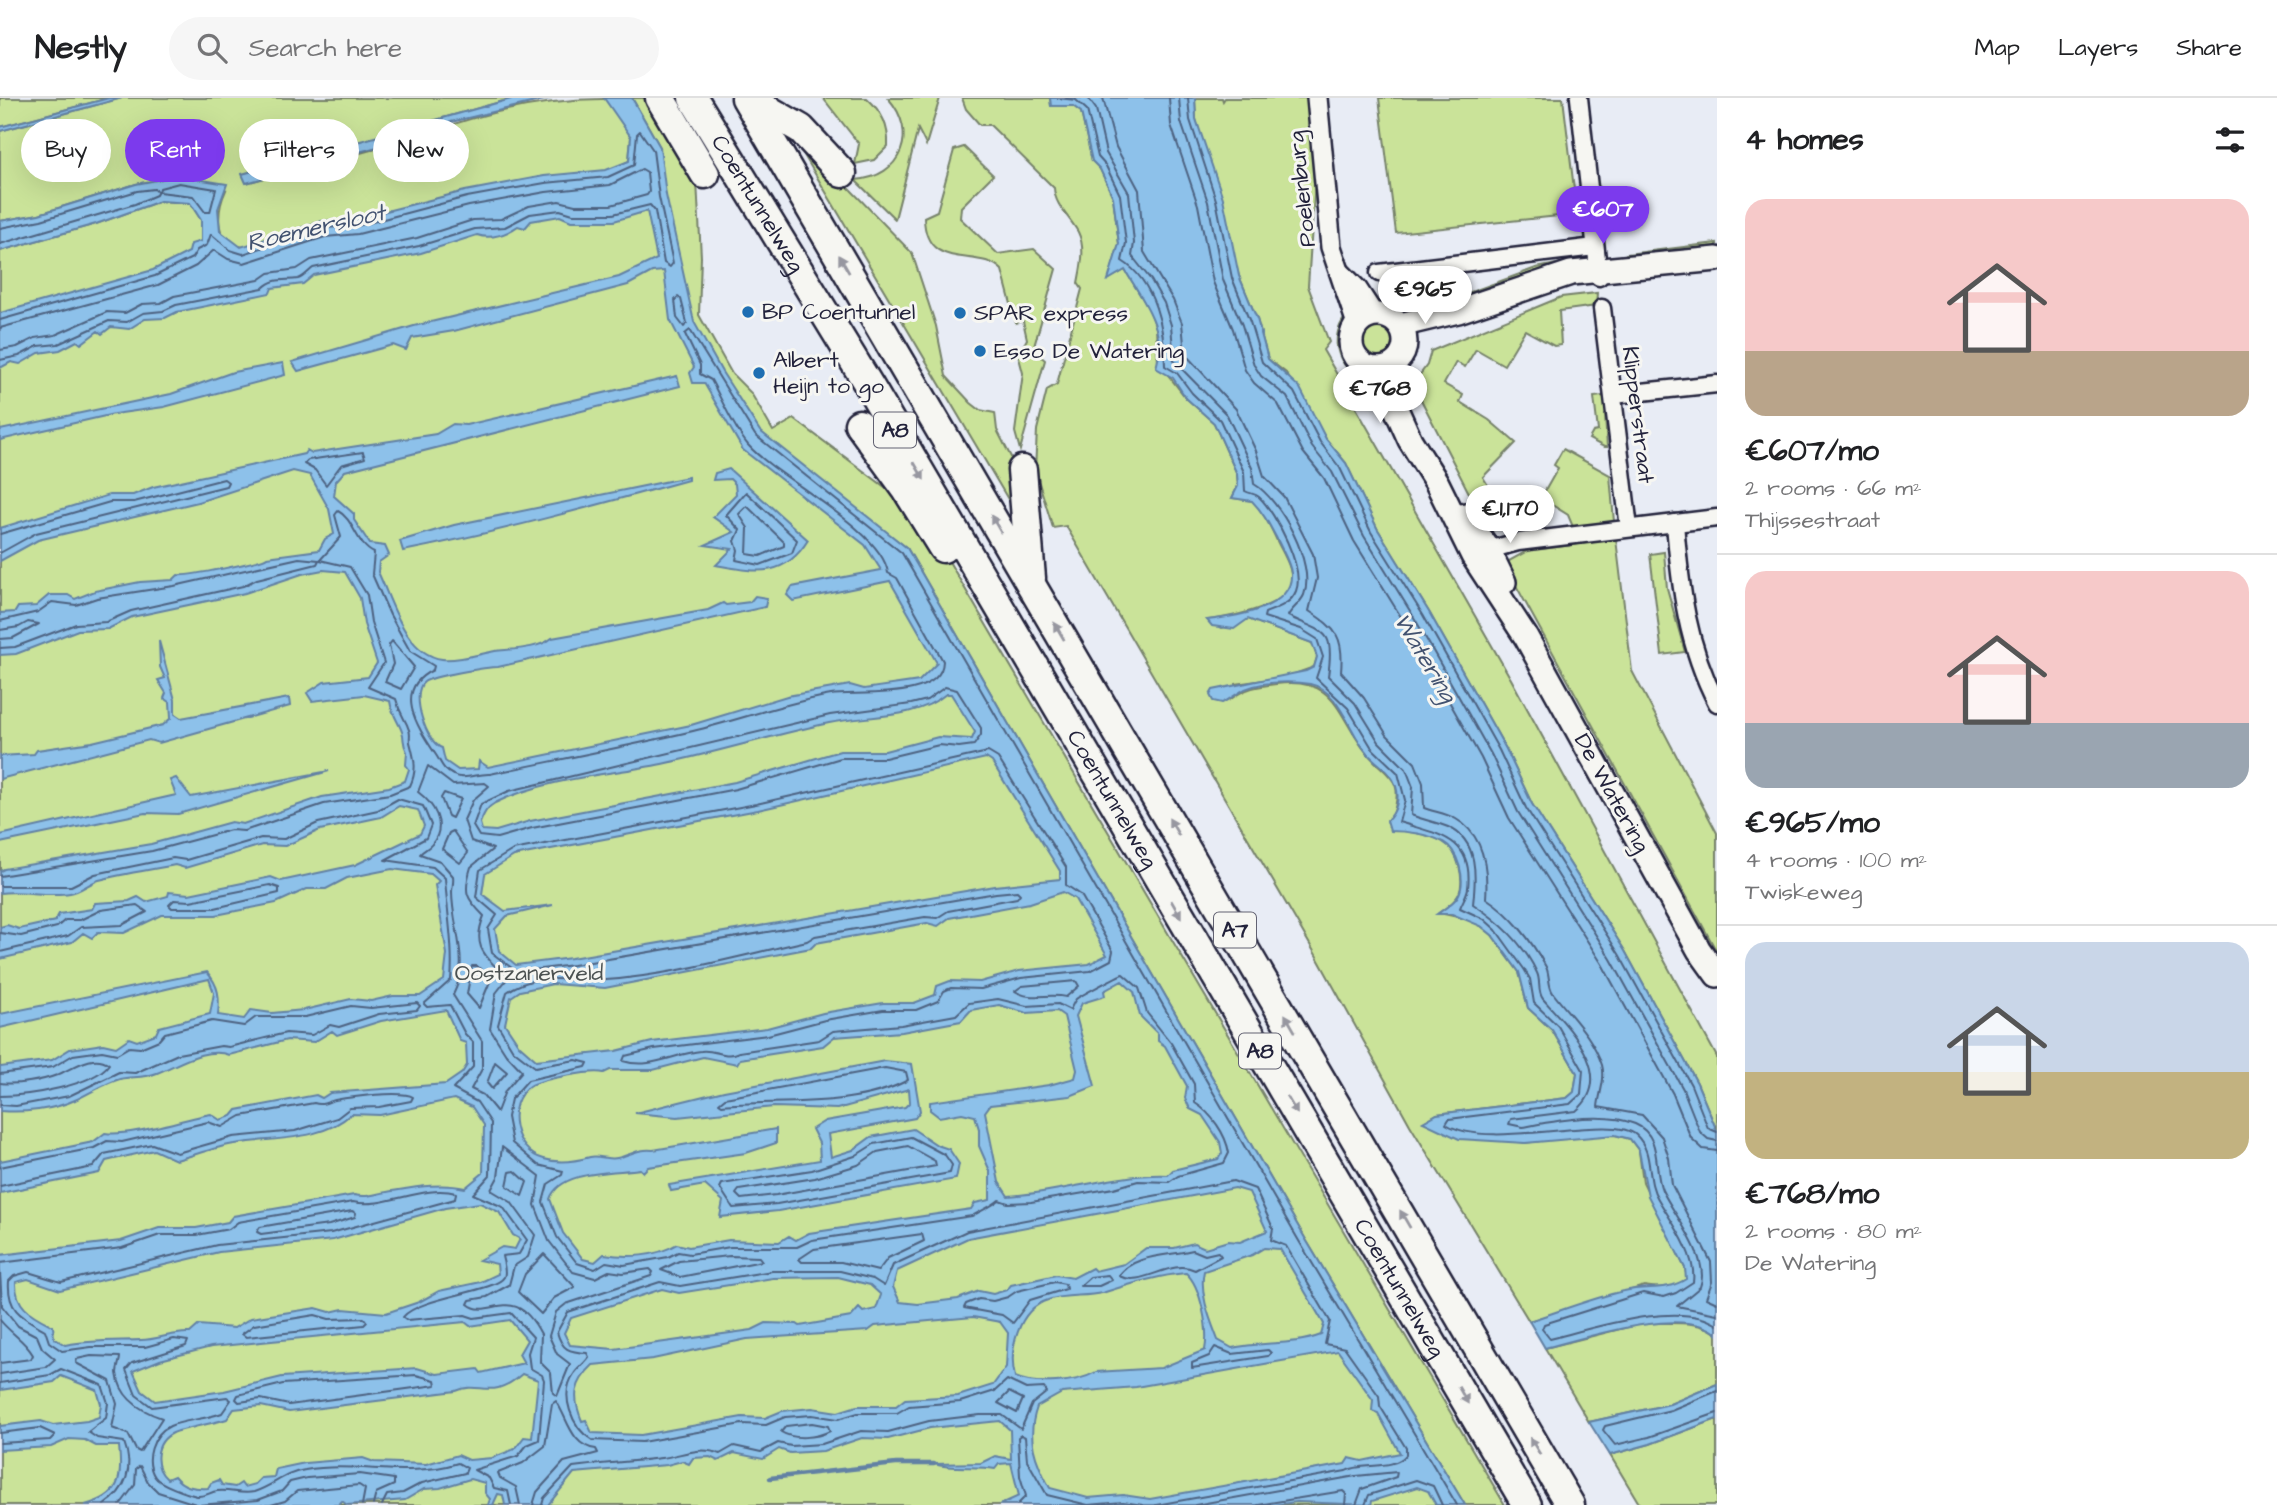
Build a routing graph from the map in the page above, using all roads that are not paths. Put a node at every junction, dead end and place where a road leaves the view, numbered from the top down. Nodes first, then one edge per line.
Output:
1 (660, 98) edge
2 (693, 98) edge
3 (747, 98) edge
4 (1317, 98) edge
5 (1579, 98) edge
6 (842, 173) dead end
7 (705, 174) dead end
8 (1717, 259) edge
9 (1597, 264) junction
10 (1379, 274) dead end
11 (1602, 307) dead end
12 (1366, 319) junction
13 (1403, 334) junction
14 (1385, 367) junction
15 (1717, 384) edge
16 (1613, 395) junction
17 (859, 424) dead end
18 (1022, 470) dead end
19 (1717, 517) edge
20 (1675, 523) junction
21 (1629, 528) junction
22 (1480, 552) junction
23 (1031, 583) junction
24 (1717, 703) edge
25 (1092, 765) junction
26 (1699, 950) junction
27 (1717, 975) edge
28 (1717, 994) edge
29 (1528, 1505) edge
30 (1570, 1505) edge

1 - 7 highway
2 -> 25 highway, Coentunnelweg / A8
3 - 6 highway
23 -> 3 highway, Coentunnelweg / A7
4 - 12 street, Poelenburg
5 - 9 street
8 - 9 main road
9 - 10 street
9 - 13 main road
11 - 16 street, Klipperstraat
12 - 13 main road
12 - 14 main road
13 - 14 main road
14 - 22 main road, De Watering
15 - 16 street
16 - 21 street, Klipperstraat
17 - 25 highway, A8
18 - 23 highway
19 - 20 street
20 - 21 street
20 - 24 street
21 - 22 street
22 - 26 main road, De Watering
30 -> 23 highway, Coentunnelweg / A7
25 -> 29 highway, Coentunnelweg / A8
26 - 27 main road, De Watering
26 - 28 main road, De Watering

